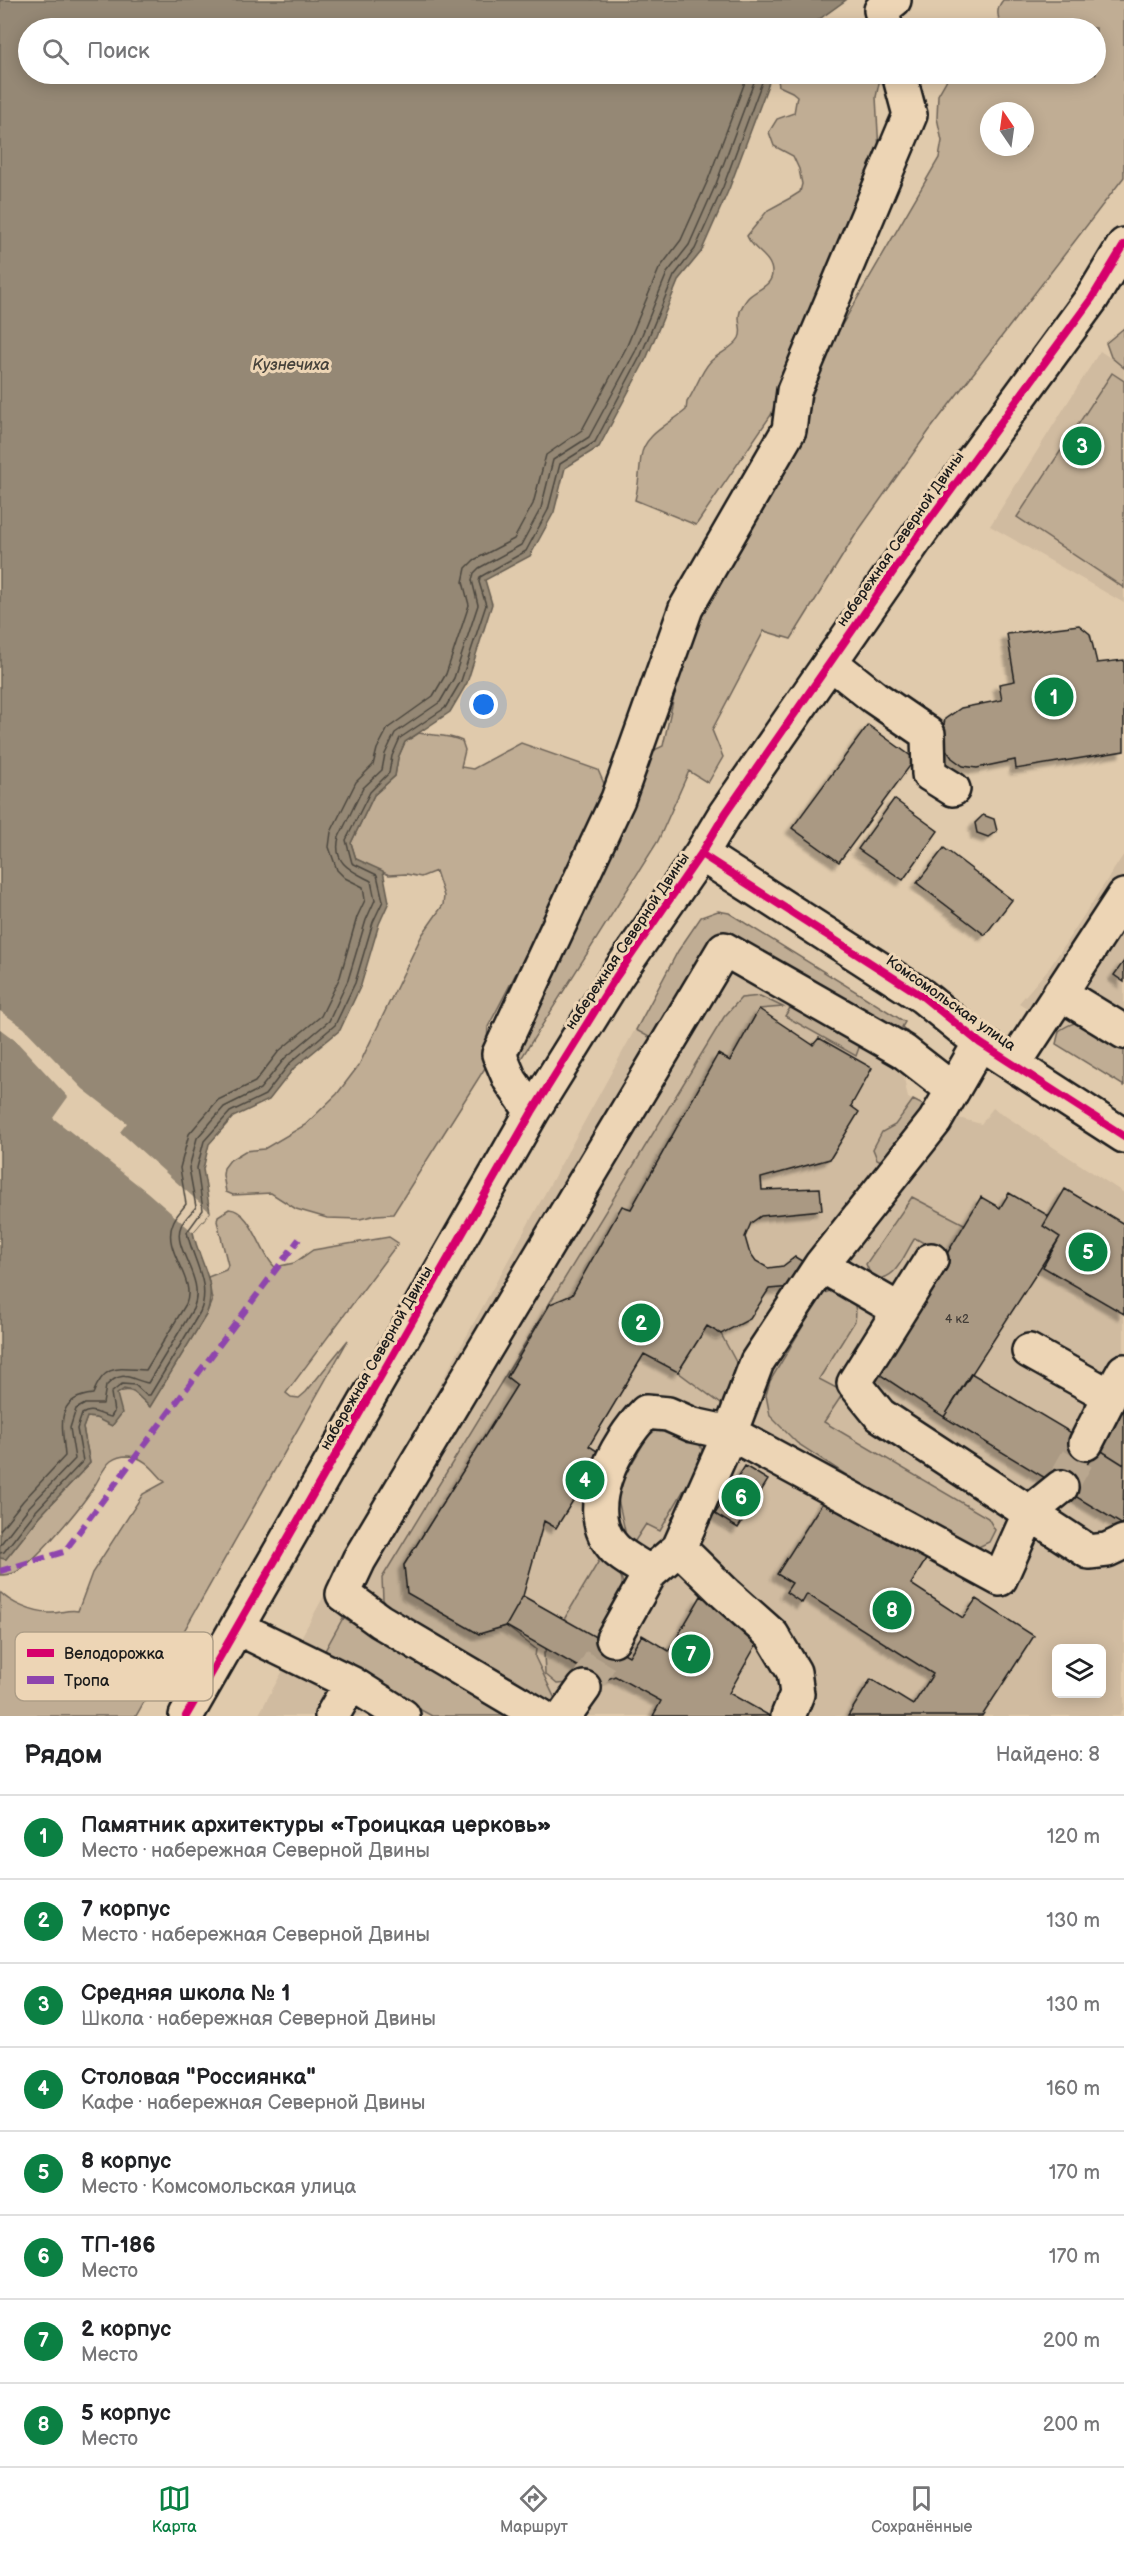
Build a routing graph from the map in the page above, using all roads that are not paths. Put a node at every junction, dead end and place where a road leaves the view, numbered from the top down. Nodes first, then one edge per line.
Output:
1 (894, 0) edge
2 (883, 18) edge
3 (902, 84) edge
4 (1124, 247) edge
5 (830, 662) junction
6 (953, 789) dead end
7 (701, 854) junction
8 (1124, 896) edge
9 (1060, 993) junction
10 (1124, 1032) edge
11 (980, 1043) junction
12 (1014, 1064) junction
13 (953, 1090) junction
14 (532, 1112) junction
15 (1124, 1136) edge
16 (931, 1260) dead end
17 (820, 1265) junction
18 (899, 1310) junction
19 (1029, 1351) dead end
20 (1117, 1384) edge
21 (730, 1433) junction
22 (1086, 1443) tunnel mouth
23 (1061, 1487) tunnel mouth
24 (1030, 1512) junction
25 (1124, 1542) edge
26 (680, 1548) junction
27 (650, 1573) junction
28 (238, 1628) junction
29 (613, 1639) tunnel mouth
30 (213, 1670) edge
31 (351, 1683) junction
32 (584, 1688) tunnel mouth
33 (195, 1701) edge
34 (186, 1716) edge
35 (332, 1716) edge
36 (403, 1716) edge
37 (541, 1716) edge
38 (564, 1716) edge
39 (788, 1716) edge

1 - 2 street
3 - 14 street
4 - 5 street, набережная Северной Двины
5 - 6 street
5 - 7 street, набережная Северной Двины
7 - 11 street, Комсомольская улица
7 - 14 street, набережная Северной Двины
8 - 9 street
9 - 10 street
9 - 12 street
11 - 12 street, Комсомольская улица
11 - 13 street
12 - 15 street, Комсомольская улица
13 - 17 street
13 - 37 street
14 - 28 street, набережная Северной Двины
16 - 18 street
17 - 18 street
17 - 21 street
18 - 24 street
19 - 20 street
20 - 22 street
21 - 24 street
21 - 26 street
21 - 27 street
23 - 24 street
24 - 25 street
26 - 27 street
26 - 39 street
27 - 29 street
28 - 30 street, набережная Северной Двины
28 - 31 street
31 - 35 street
31 - 36 street
32 - 38 street
33 - 34 street, набережная Северной Двины

